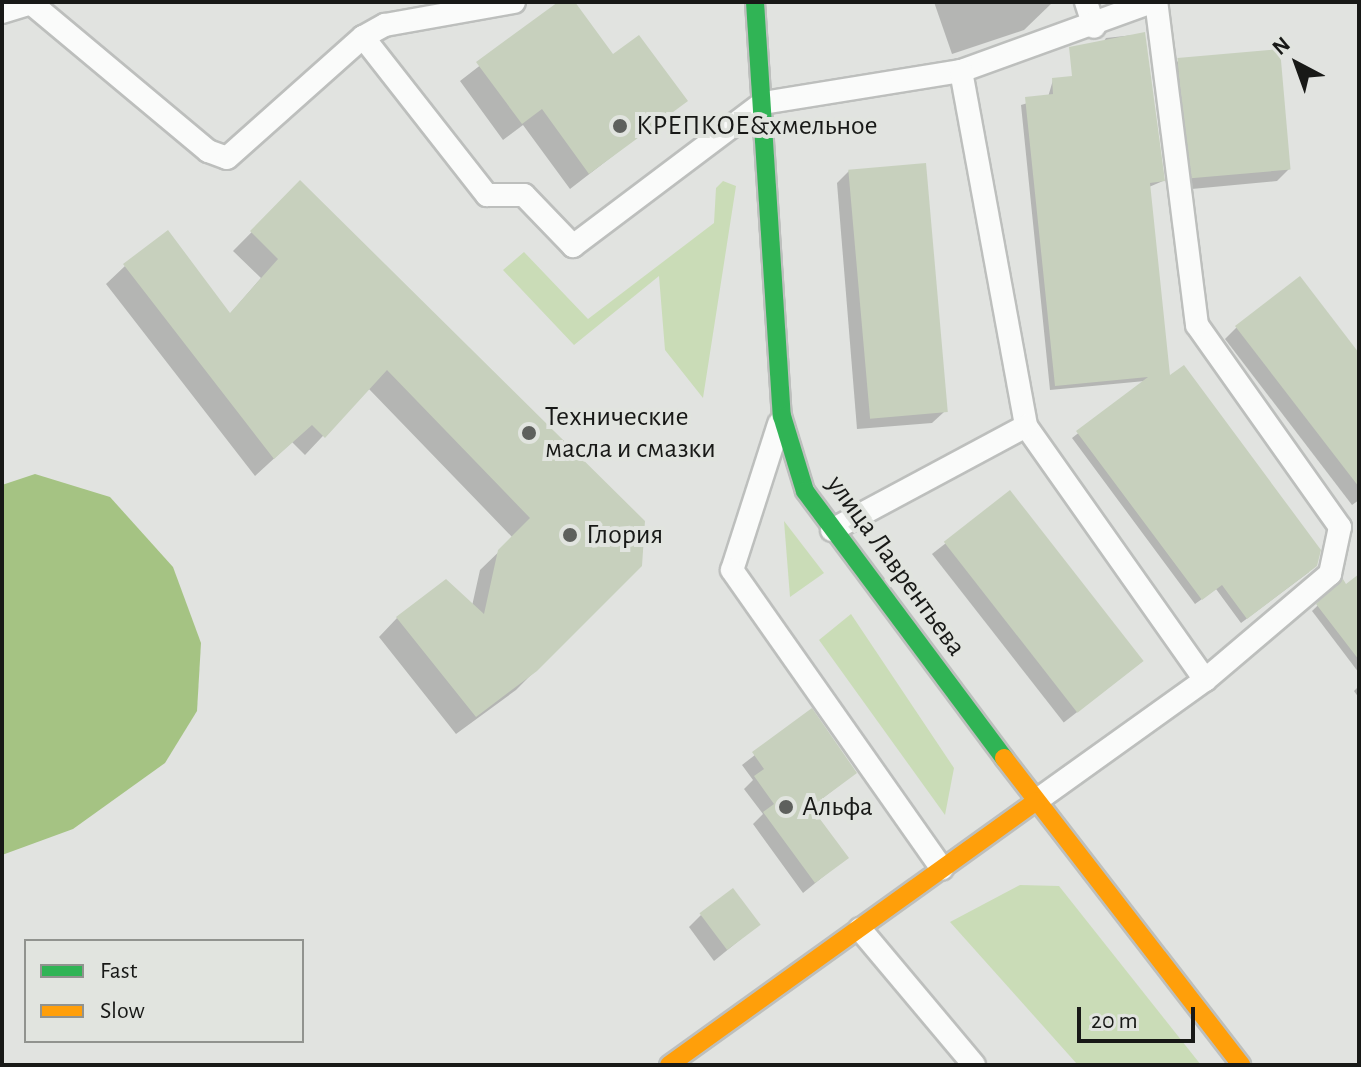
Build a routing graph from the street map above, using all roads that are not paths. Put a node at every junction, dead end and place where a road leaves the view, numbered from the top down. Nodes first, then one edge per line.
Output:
1 (514, 2) edge
2 (755, 2) edge
3 (1086, 2) edge
4 (1154, 2) edge
5 (2, 12) edge
6 (1094, 27) junction
7 (363, 37) junction
8 (961, 71) junction
9 (763, 103) junction
10 (782, 416) junction
11 (1026, 426) junction
12 (832, 530) junction
13 (1205, 680) junction
14 (1036, 801) junction
15 (942, 869) junction
16 (860, 929) junction
17 (669, 1065) edge
18 (974, 1065) edge
19 (1241, 1065) edge

1 - 7 lane
2 - 9 street, улица Лаврентьева
3 - 6 lane
4 - 6 lane
4 - 13 lane
5 - 7 lane
6 - 8 lane
7 - 9 lane
8 - 9 lane
8 - 11 lane
9 - 10 street, улица Лаврентьева
10 - 12 street, улица Лаврентьева
10 - 15 lane
11 - 12 lane
11 - 13 lane
12 - 14 street, улица Лаврентьева
13 - 14 lane
14 - 15 street
14 - 19 street, улица Лаврентьева
15 - 16 street
16 - 17 street
16 - 18 lane

